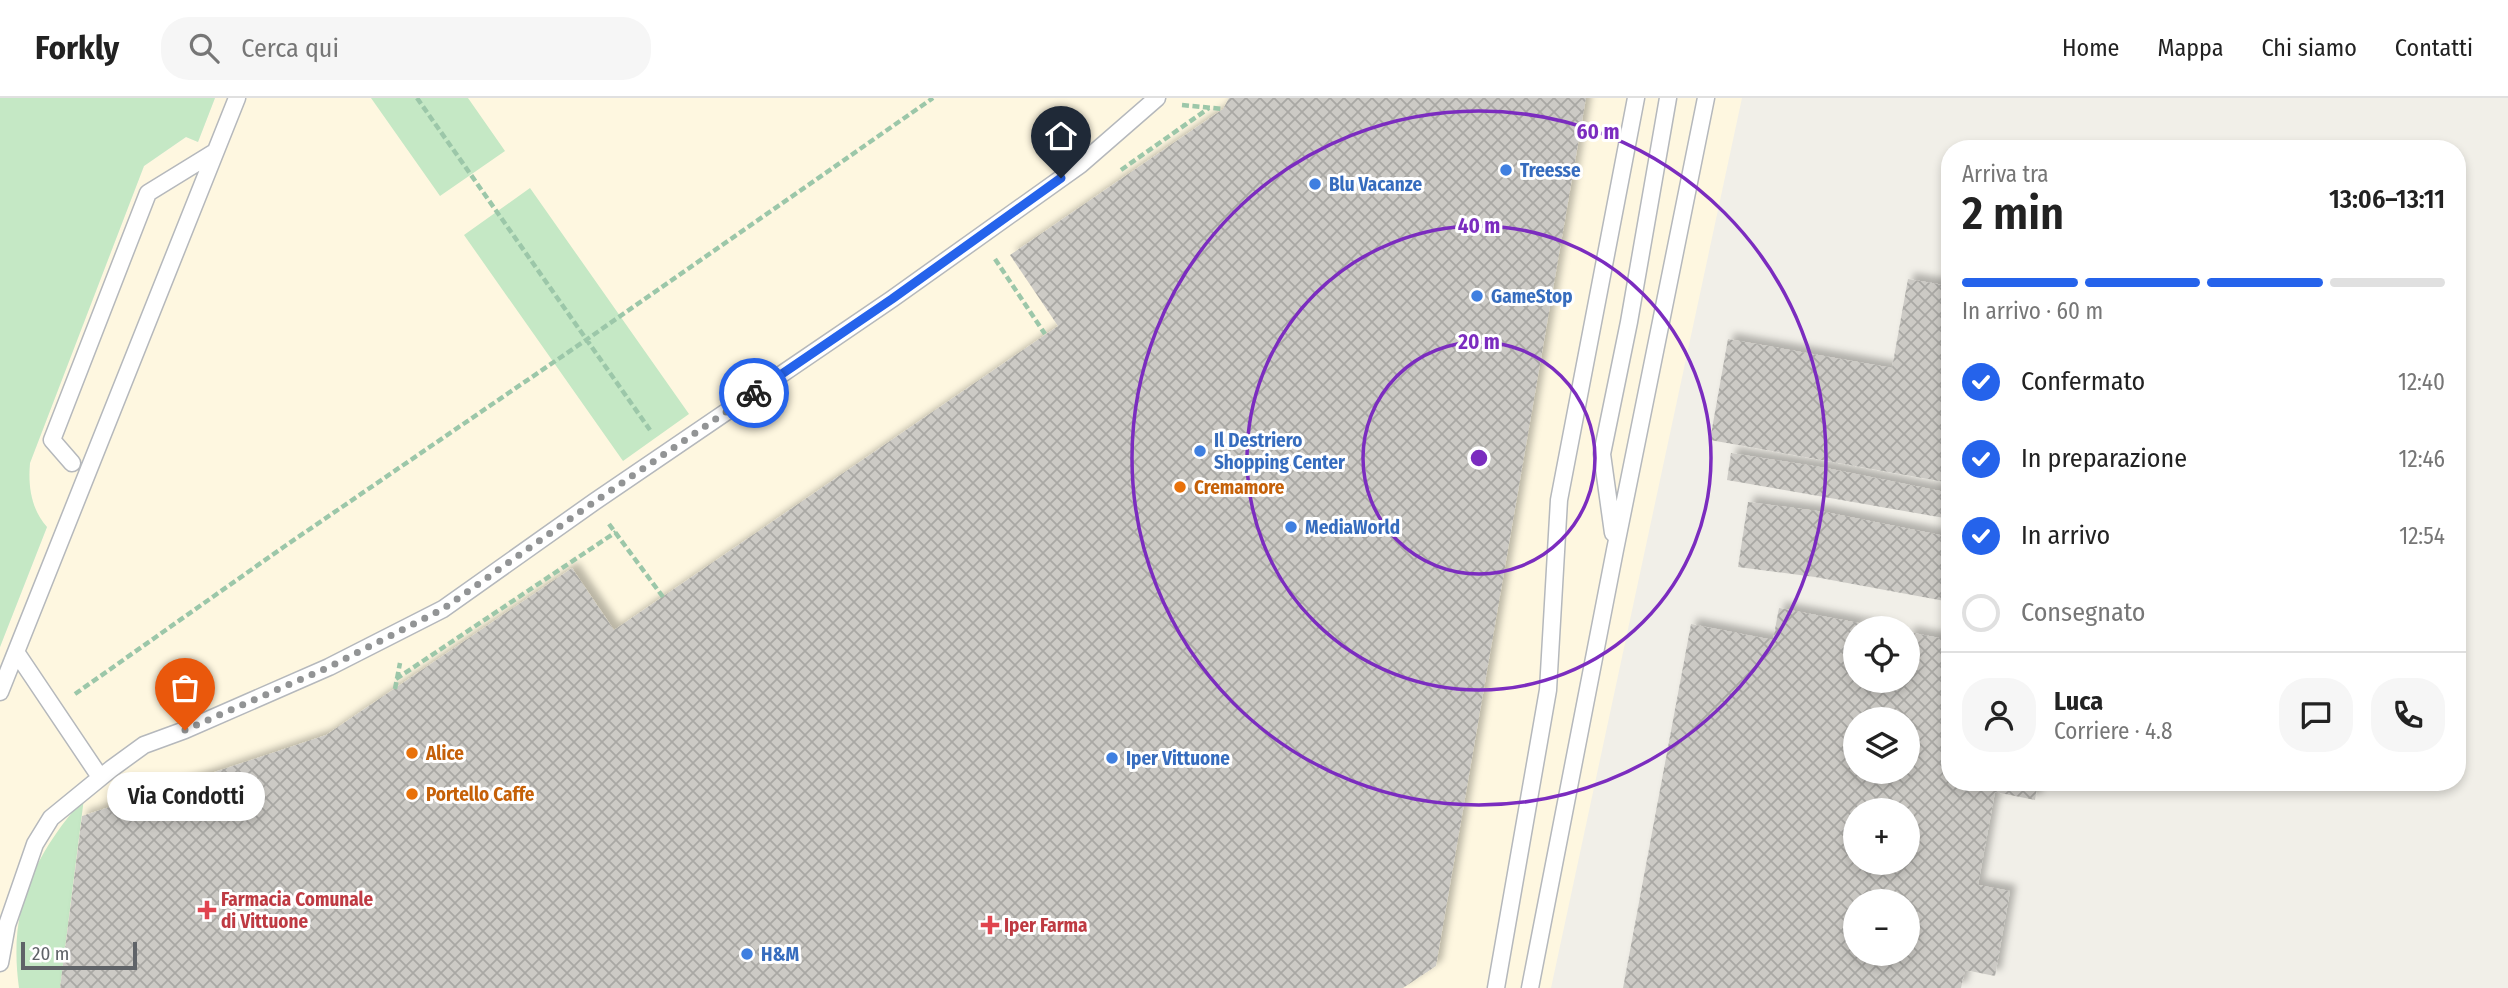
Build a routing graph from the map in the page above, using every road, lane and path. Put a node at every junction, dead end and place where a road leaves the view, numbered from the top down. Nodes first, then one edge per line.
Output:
1 (237, 98) edge
2 (416, 98) edge
3 (933, 98) edge
4 (1636, 98) edge
5 (1668, 98) edge
6 (1706, 98) edge
7 (1155, 100) edge
8 (1223, 109) dead end
9 (213, 153) junction
10 (988, 249) dead end
11 (1045, 334) dead end
12 (586, 340) junction
13 (666, 454) junction
14 (72, 463) dead end
15 (604, 517) dead end
16 (616, 532) junction
17 (1615, 550) junction
18 (663, 597) dead end
19 (16, 652) junction
20 (396, 679) dead end
21 (0, 692) edge
22 (54, 709) junction
23 (100, 777) junction
24 (0, 964) edge
25 (1496, 988) edge
26 (1530, 988) edge

1 - 9 lane
2 - 12 path
3 - 12 path
4 - 25 lane
5 - 17 lane
6 - 17 lane
7 - 8 path
7 - 13 lane
9 - 14 lane
9 - 19 lane
10 - 11 path
12 - 13 path
12 - 22 path
13 - 23 lane
15 - 16 path
16 - 18 path
16 - 20 path
17 - 26 lane
19 - 21 lane
19 - 22 lane
22 - 23 lane
23 - 24 lane

